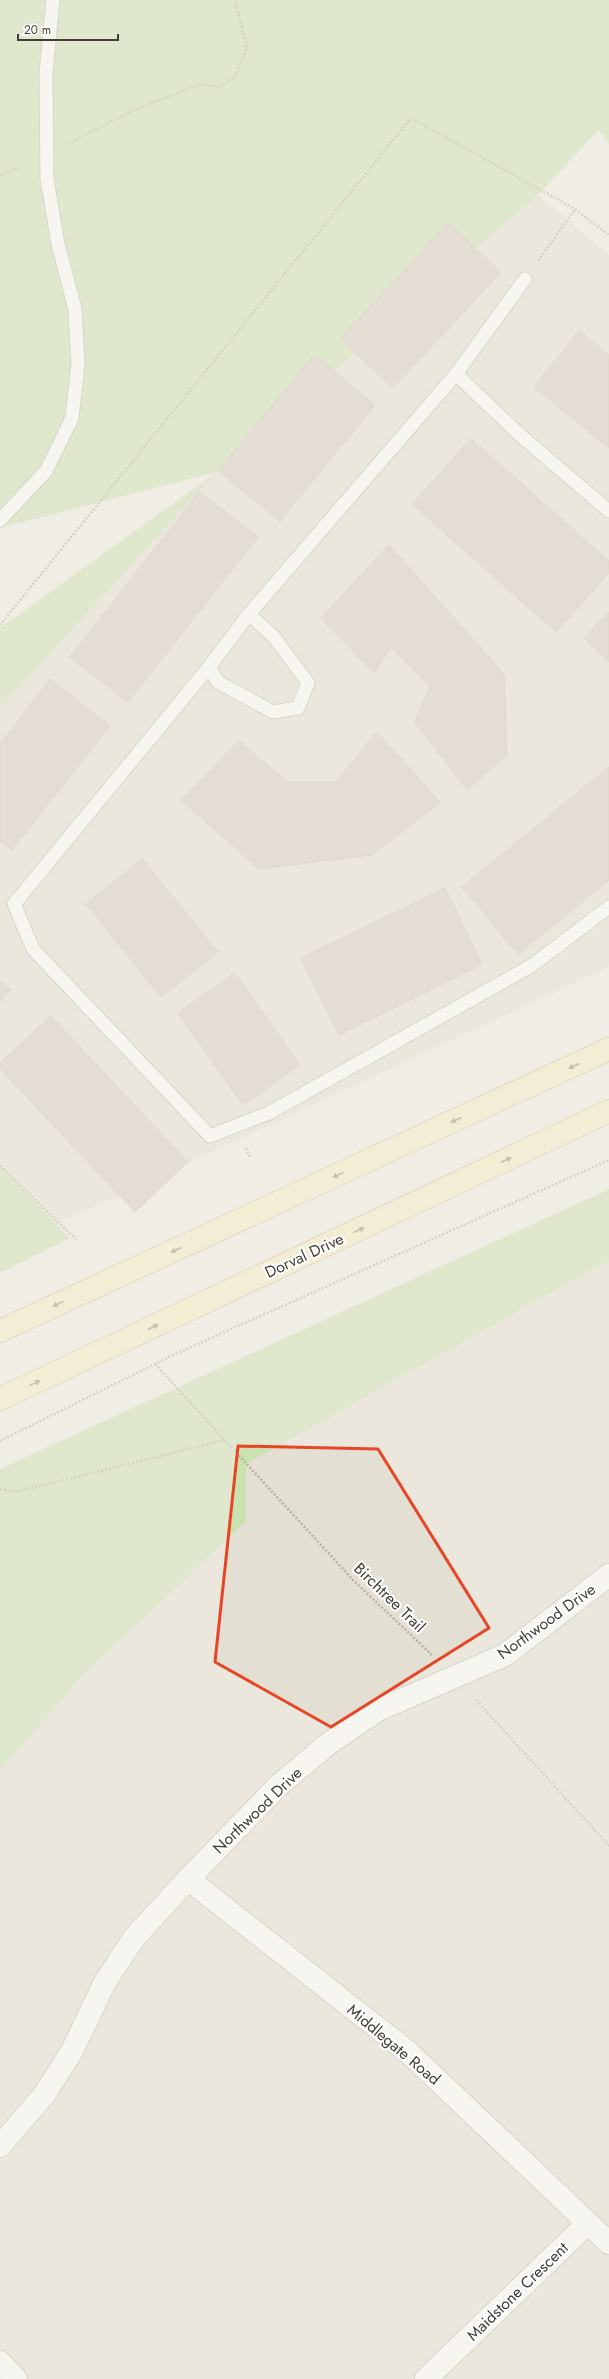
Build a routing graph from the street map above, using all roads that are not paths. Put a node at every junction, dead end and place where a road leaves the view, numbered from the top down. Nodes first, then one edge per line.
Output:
1 (53, 0) edge
2 (525, 279) road end
3 (456, 374) junction
4 (609, 511) edge
5 (0, 520) edge
6 (249, 614) junction
7 (210, 667) junction
8 (609, 907) edge
9 (609, 1049) edge
10 (609, 1111) edge
11 (0, 1331) edge
12 (0, 1400) edge
13 (609, 1575) edge
14 (188, 1879) junction
15 (0, 2146) edge
16 (588, 2223) junction
17 (609, 2243) edge
18 (0, 2362) edge
19 (16, 2379) edge
20 (426, 2379) edge

1 - 5 lane
2 - 3 lane
3 - 4 lane
3 - 6 lane
6 - 7 lane
6 - 7 lane
7 - 8 lane
9 -> 11 main road
12 -> 10 main road, Dorval Drive
13 - 14 street, Northwood Drive
14 - 15 street, Northwood Drive
14 - 16 street, Middlegate Road
16 - 17 street
16 - 20 street, Maidstone Crescent
18 - 19 street

